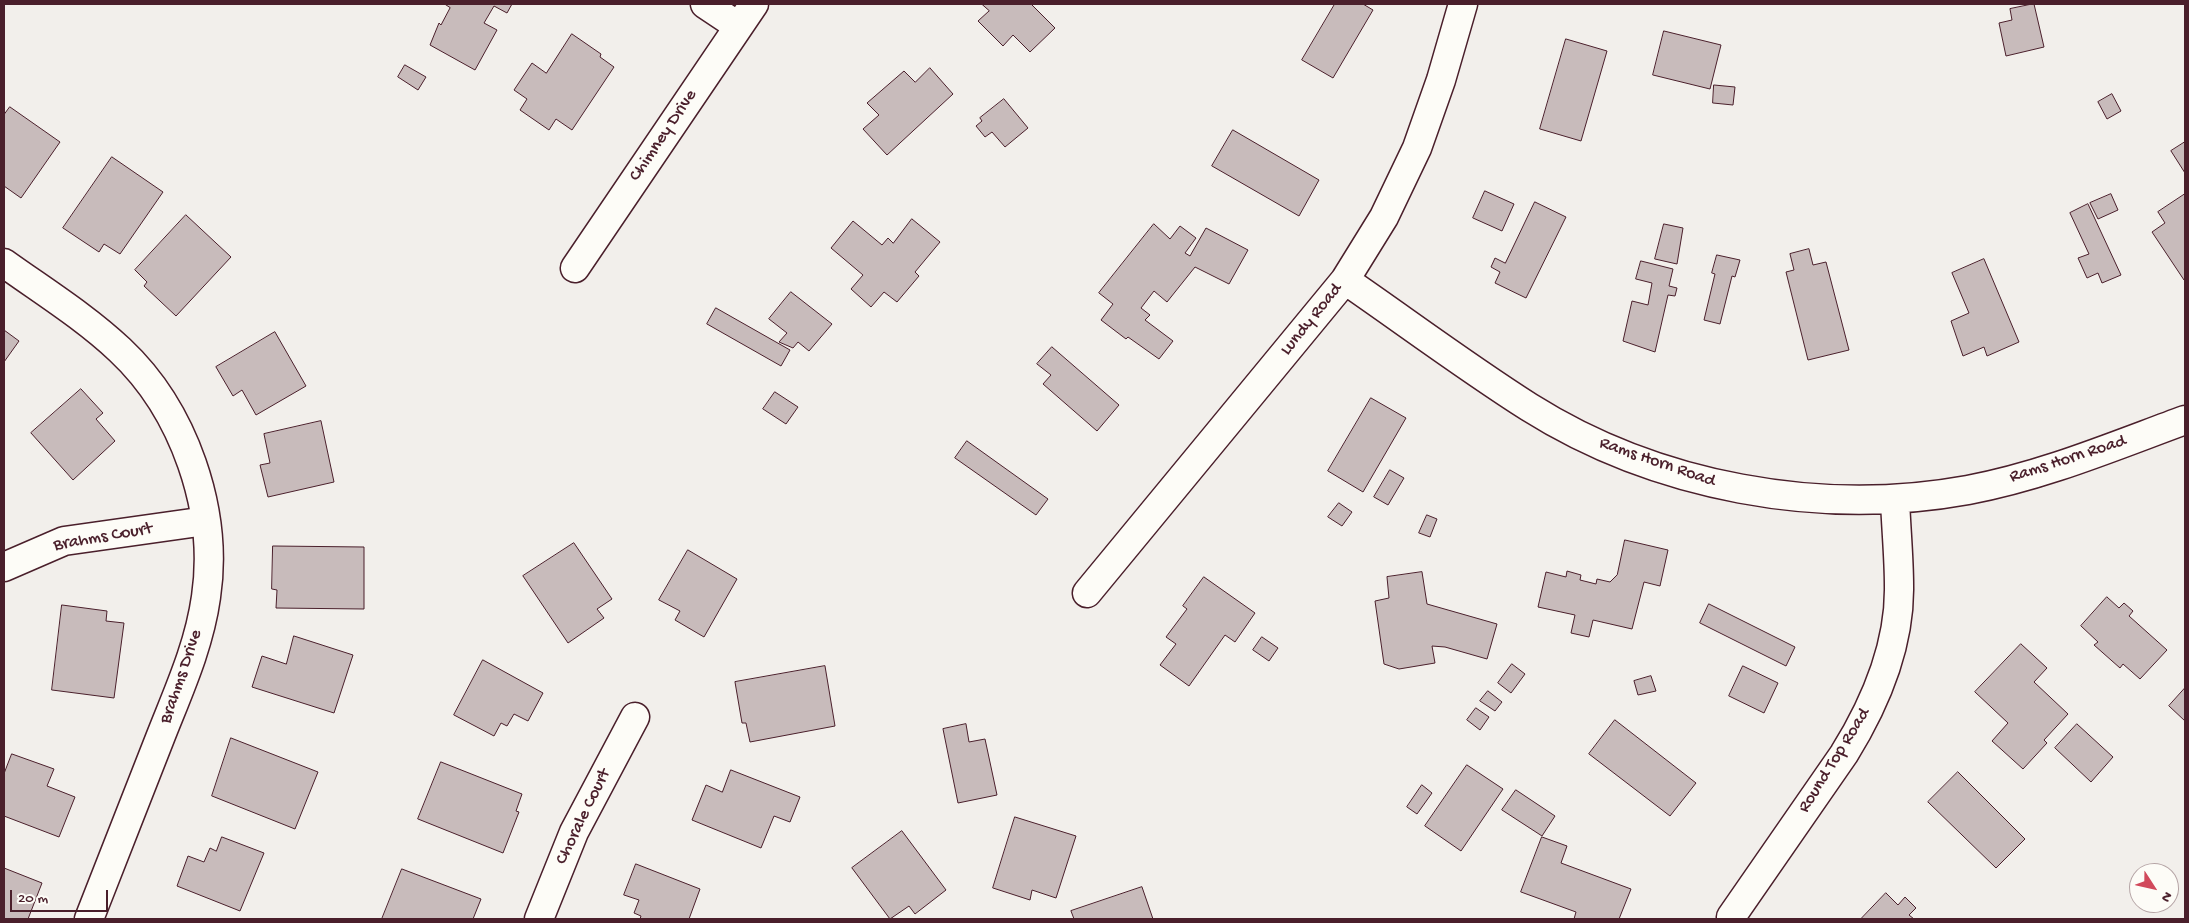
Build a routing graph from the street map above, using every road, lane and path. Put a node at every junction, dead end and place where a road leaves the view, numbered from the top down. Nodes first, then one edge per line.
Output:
1 (705, 4) edge
2 (754, 4) edge
3 (1463, 4) edge
4 (738, 26) junction
5 (4, 263) edge
6 (574, 268) dead end
7 (1345, 280) junction
8 (2185, 420) edge
9 (1895, 499) junction
10 (206, 521) junction
11 (4, 567) edge
12 (1087, 593) dead end
13 (635, 717) dead end
14 (1731, 916) dead end
15 (89, 919) edge
16 (540, 919) edge

1 - 4 street
2 - 4 street, Chimney Drive
3 - 7 street, Lundy Road
4 - 6 street, Chimney Drive
5 - 10 street, Brahms Drive
7 - 9 street, Rams Horn Road
7 - 12 street, Lundy Road
8 - 9 street, Rams Horn Road
9 - 14 street, Round Top Road
10 - 11 street, Brahms Court
10 - 15 street, Brahms Drive
13 - 16 street, Chorale Court

